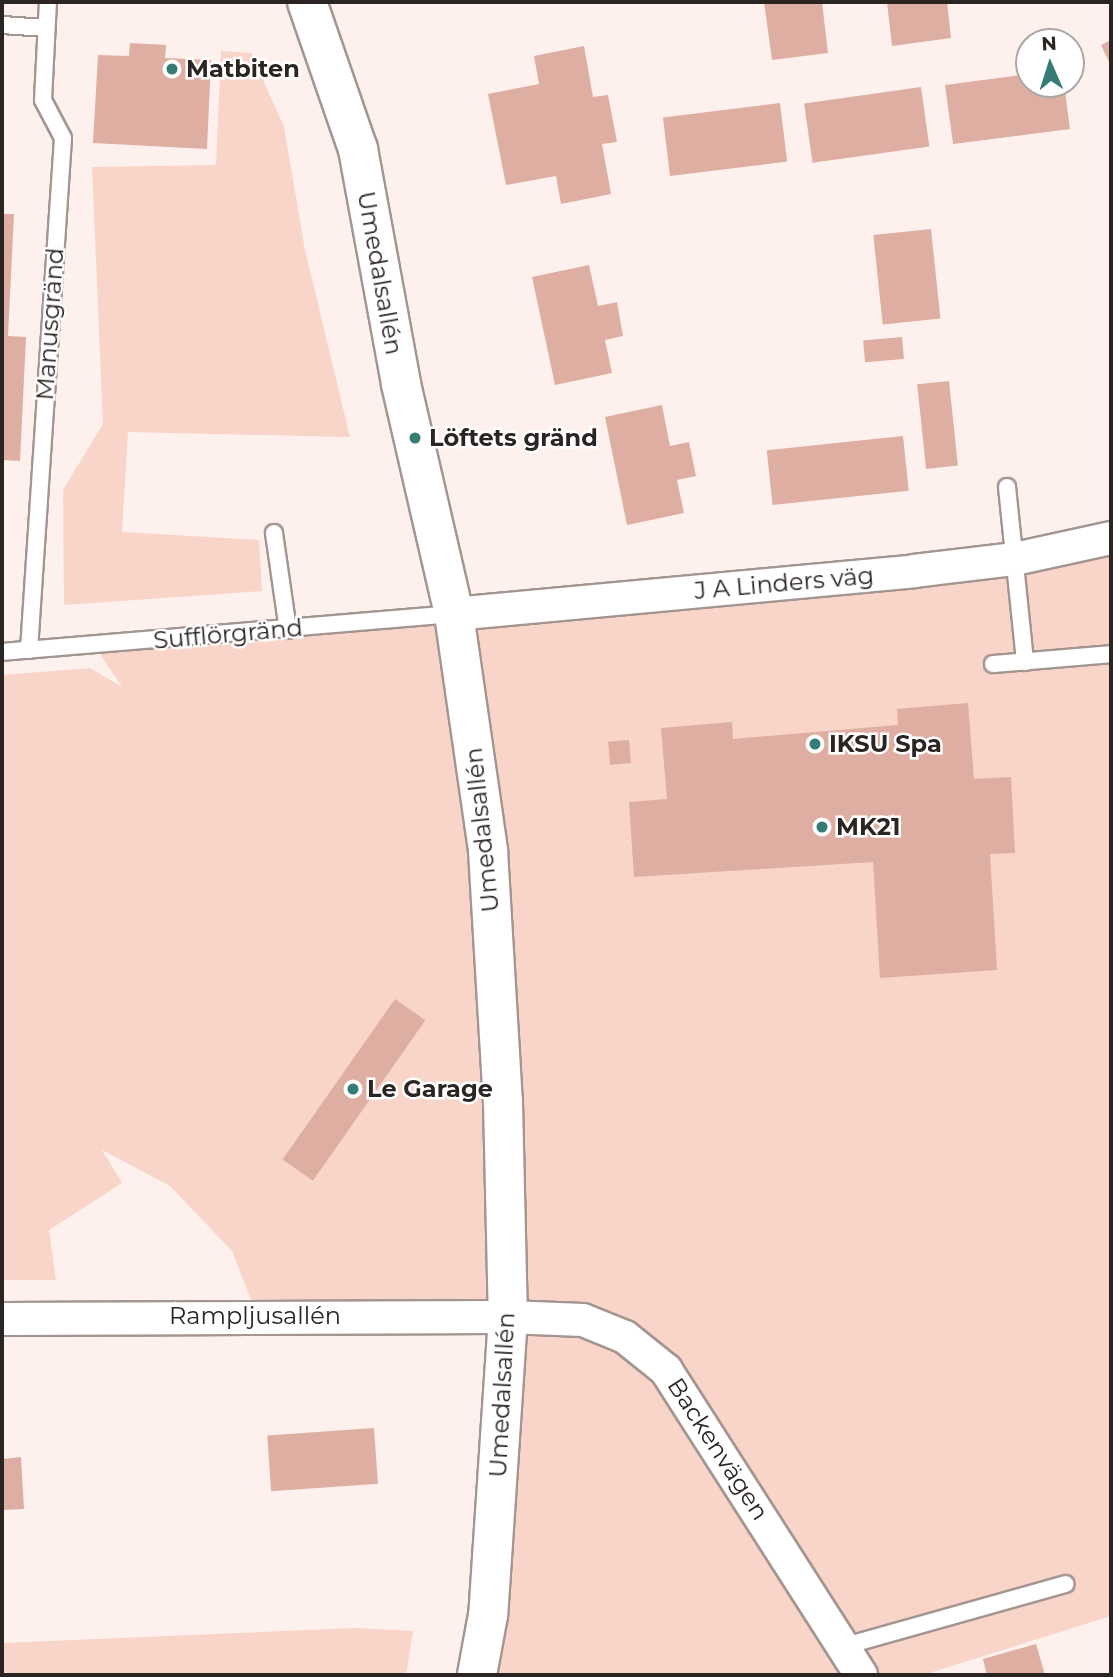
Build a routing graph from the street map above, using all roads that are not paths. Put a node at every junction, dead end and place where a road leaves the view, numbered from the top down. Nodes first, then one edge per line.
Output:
1 (48, 2) edge
2 (307, 2) edge
3 (2, 25) edge
4 (47, 28) junction
5 (1007, 487) dead end
6 (274, 533) dead end
7 (1111, 538) edge
8 (1014, 559) junction
9 (454, 614) junction
10 (288, 630) junction
11 (29, 650) junction
12 (2, 652) edge
13 (1111, 654) edge
14 (1025, 662) junction
15 (993, 664) dead end
16 (508, 1317) junction
17 (2, 1318) edge
18 (1065, 1584) dead end
19 (845, 1646) junction
20 (477, 1675) edge
21 (861, 1675) edge

1 - 4 lane, Manusgränd
2 - 9 street, Umedalsallén
3 - 4 lane
4 - 11 lane, Manusgränd
5 - 8 lane
6 - 10 lane
7 - 8 street, J A Linders väg
8 - 9 street, J A Linders väg
8 - 14 lane
9 - 10 lane, Sufflörgränd
9 - 16 street, Umedalsallén
10 - 11 lane, Sufflörgränd
11 - 12 lane, Sufflörgränd
13 - 14 lane
14 - 15 lane
16 - 17 street, Rampljusallén
16 - 19 street, Backenvägen
16 - 20 street, Umedalsallén
18 - 19 lane
19 - 21 street, Backenvägen

